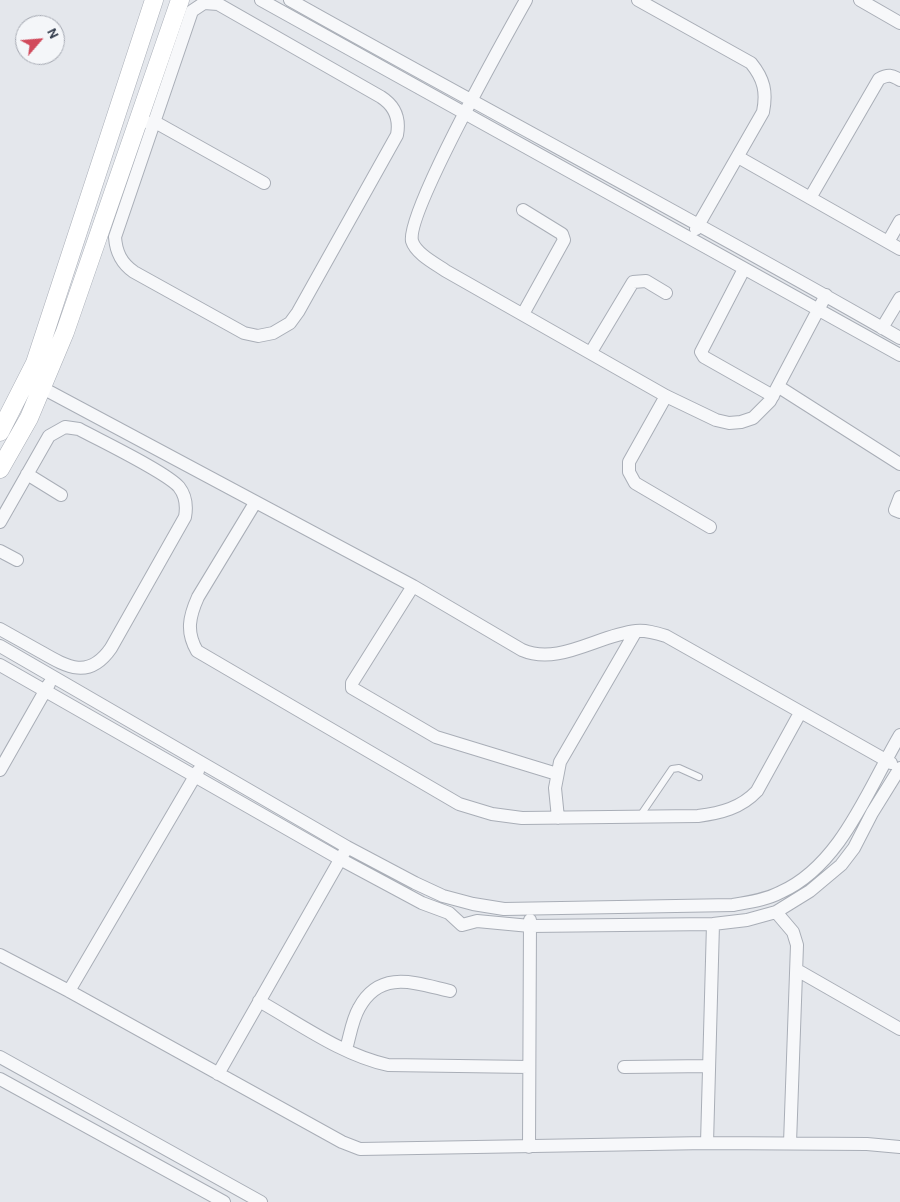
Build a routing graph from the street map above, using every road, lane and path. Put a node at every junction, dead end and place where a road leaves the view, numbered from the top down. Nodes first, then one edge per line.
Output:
1 (154, 0) edge
2 (180, 0) edge
3 (261, 0) edge
4 (290, 0) edge
5 (526, 0) edge
6 (638, 0) edge
7 (860, 0) edge
8 (900, 23) edge
9 (900, 80) edge
10 (471, 102) junction
11 (465, 114) junction
12 (149, 120) junction
13 (738, 156) junction
14 (264, 183) dead end
15 (810, 198) junction
16 (523, 210) dead end
17 (900, 221) edge
18 (699, 224) junction
19 (691, 238) junction
20 (888, 242) junction
21 (900, 249) edge
22 (744, 269) junction
23 (666, 293) dead end
24 (826, 295) junction
25 (900, 298) edge
26 (818, 311) junction
27 (523, 314) junction
28 (882, 328) junction
29 (900, 338) edge
30 (591, 352) junction
31 (900, 355) edge
32 (27, 379) junction
33 (42, 388) junction
34 (776, 391) junction
35 (666, 396) junction
36 (0, 432) edge
37 (900, 464) edge
38 (0, 469) edge
39 (27, 474) junction
40 (61, 495) dead end
41 (900, 497) edge
42 (255, 503) junction
43 (3, 511) edge
44 (900, 512) edge
45 (710, 527) dead end
46 (0, 551) edge
47 (17, 560) dead end
48 (413, 586) junction
49 (0, 629) edge
50 (636, 631) junction
51 (0, 646) edge
52 (0, 665) edge
53 (53, 677) junction
54 (45, 691) junction
55 (800, 713) junction
56 (900, 736) edge
57 (886, 760) junction
58 (202, 763) junction
59 (900, 768) edge
60 (0, 770) edge
61 (557, 774) junction
62 (195, 776) junction
63 (699, 777) dead end
64 (639, 817) junction
65 (558, 818) junction
66 (347, 847) junction
67 (340, 859) junction
68 (530, 909) junction
69 (776, 912) junction
70 (713, 924) junction
71 (530, 926) junction
72 (0, 955) edge
73 (797, 970) junction
74 (70, 991) junction
75 (450, 991) dead end
76 (260, 1001) junction
77 (900, 1029) edge
78 (346, 1049) junction
79 (0, 1058) edge
80 (709, 1066) junction
81 (529, 1067) junction
82 (624, 1067) dead end
83 (218, 1074) junction
84 (0, 1079) edge
85 (707, 1143) junction
86 (790, 1143) junction
87 (529, 1147) junction
88 (900, 1147) edge
89 (224, 1202) edge
90 (261, 1202) edge

1 - 32 street
2 - 12 street
3 - 11 street
4 - 10 street
5 - 10 street
6 - 13 street
7 - 8 street
9 - 15 street
10 - 11 street
10 - 18 street
11 - 19 street
11 - 27 street
12 - 12 street
12 - 14 street
12 - 33 street
13 - 15 street
13 - 18 street
15 - 20 street
16 - 27 street
17 - 20 street
18 - 19 street
18 - 24 street
19 - 22 street
20 - 21 street
22 - 26 street
22 - 34 street
23 - 30 street
24 - 26 street
24 - 28 street
25 - 28 street
26 - 31 street
26 - 34 street
27 - 30 street
28 - 29 street
30 - 35 street
32 - 33 street
32 - 36 street
33 - 38 street
33 - 42 street
34 - 35 street
34 - 37 street
35 - 45 street
39 - 40 street
39 - 43 street
39 - 49 street
41 - 44 street
42 - 48 street
42 - 65 street
46 - 47 street
48 - 50 street
48 - 61 street
50 - 55 street
50 - 61 street
51 - 53 street
52 - 54 street
53 - 54 street
53 - 58 street
54 - 60 street
54 - 62 street
55 - 57 street
55 - 64 street
56 - 57 street
57 - 59 street
57 - 68 street
58 - 62 street
58 - 66 street
59 - 69 street
61 - 65 street
62 - 67 street
62 - 74 street
63 - 64 lane
64 - 65 street
66 - 67 street
66 - 68 street
67 - 71 street
67 - 76 street
68 - 71 street
69 - 70 street
69 - 73 street
70 - 71 street
70 - 80 street
71 - 81 street
72 - 74 street
73 - 77 street
73 - 86 street
74 - 83 street
75 - 78 street
76 - 78 street
76 - 83 street
78 - 81 street
79 - 90 street
80 - 82 street
80 - 85 street
81 - 87 street
83 - 87 street
84 - 89 street
85 - 86 street
85 - 87 street
86 - 88 street

